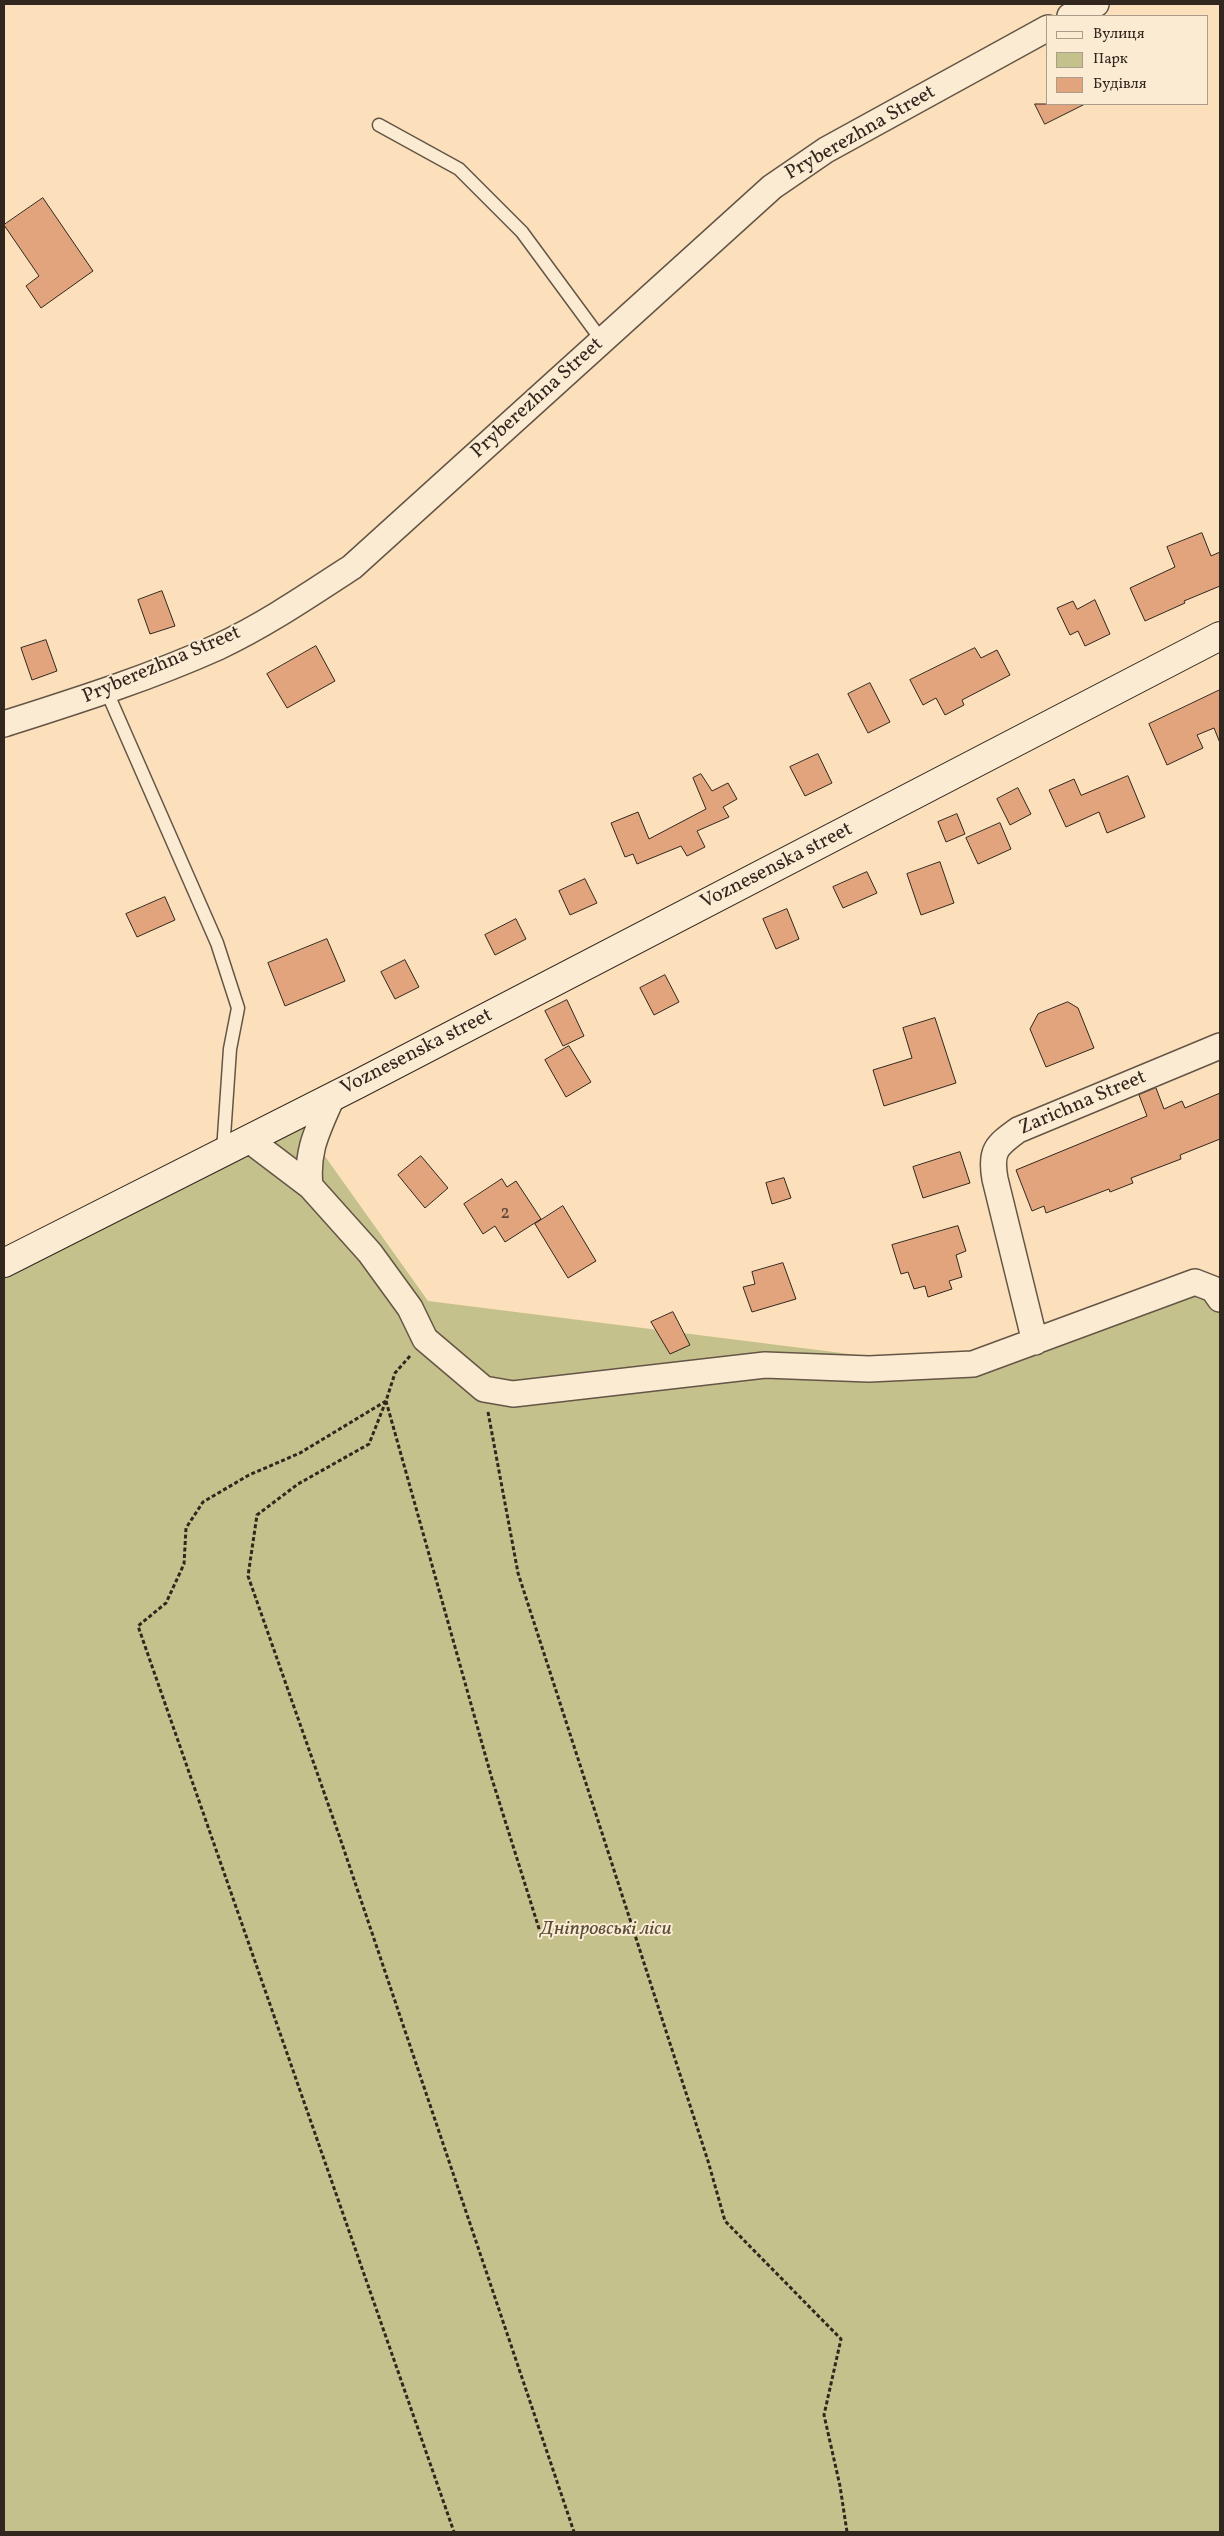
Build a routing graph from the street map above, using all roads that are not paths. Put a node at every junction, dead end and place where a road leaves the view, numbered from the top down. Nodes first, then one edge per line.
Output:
1 (1096, 4) edge
2 (1072, 15) edge
3 (1046, 29) edge
4 (379, 125) dead end
5 (603, 342) junction
6 (1220, 636) edge
7 (107, 692) junction
8 (4, 724) edge
9 (1220, 1046) edge
10 (332, 1097) junction
11 (248, 1139) junction
12 (223, 1151) junction
13 (310, 1186) junction
14 (4, 1263) edge
15 (1220, 1299) edge
16 (1035, 1342) junction

1 - 2 street
3 - 5 street, Pryberezhna Street
4 - 5 lane
5 - 7 street, Pryberezhna Street
6 - 10 main road, Voznesenska street
7 - 8 street, Pryberezhna Street
7 - 12 lane
9 - 16 street, Zarichna Street
10 - 11 main road, Voznesenska street
10 - 13 street, Voznesenska street
11 - 12 main road, Voznesenska street
11 - 13 street
12 - 14 main road, Voznesenska street
13 - 16 street
15 - 16 street

